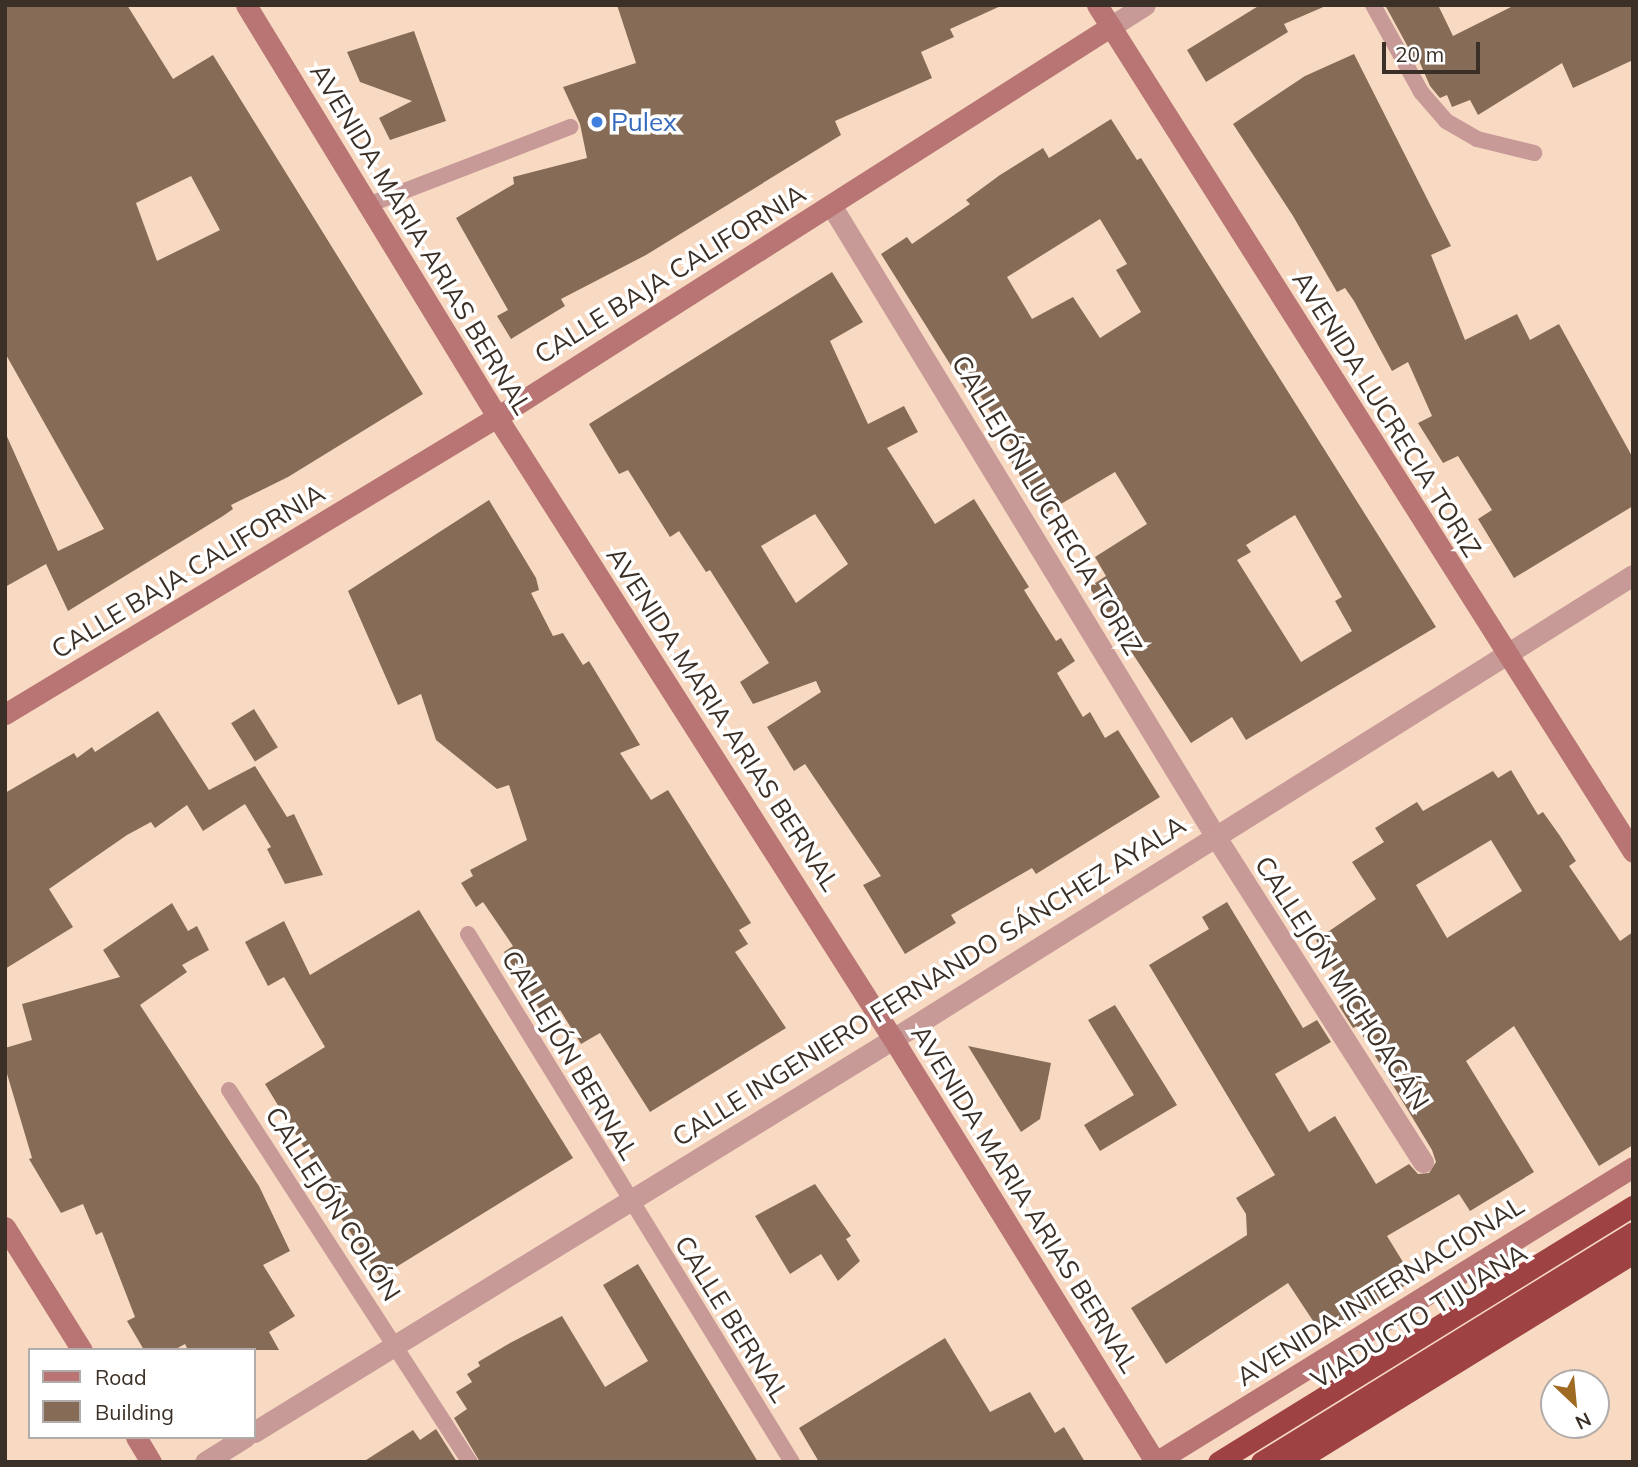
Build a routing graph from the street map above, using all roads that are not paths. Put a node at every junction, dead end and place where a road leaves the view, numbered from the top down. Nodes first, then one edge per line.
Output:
1 (246, 5) edge
2 (1097, 5) edge
3 (1145, 5) edge
4 (1373, 5) edge
5 (1110, 27) junction
6 (570, 127) dead end
7 (1534, 153) dead end
8 (368, 205) junction
9 (831, 205) junction
10 (496, 417) junction
11 (1633, 575) edge
12 (1506, 654) junction
13 (5, 714) edge
14 (1214, 834) junction
15 (1633, 852) edge
16 (468, 934) dead end
17 (893, 1039) junction
18 (229, 1090) dead end
19 (1423, 1162) dead end
20 (1633, 1167) edge
21 (631, 1201) junction
22 (1633, 1206) edge
23 (1633, 1217) edge
24 (5, 1227) edge
25 (1633, 1232) edge
26 (1633, 1254) edge
27 (397, 1345) junction
28 (81, 1348) edge
29 (256, 1431) edge
30 (137, 1439) edge
31 (242, 1439) edge
32 (151, 1462) edge
33 (205, 1462) edge
34 (470, 1462) edge
35 (792, 1462) edge
36 (1155, 1462) edge
37 (1218, 1462) edge
38 (1235, 1462) edge
39 (1261, 1462) edge
40 (1295, 1462) edge

1 - 8 street, AVENIDA MARIA ARIAS BERNAL
2 - 5 street, AVENIDA LUCRECIA TORIZ
3 - 5 street, CALLE BAJA CALIFORNIA
4 - 7 lane
5 - 9 street, CALLE BAJA CALIFORNIA
5 - 12 street, AVENIDA LUCRECIA TORIZ
6 - 8 lane
8 - 10 street, AVENIDA MARIA ARIAS BERNAL
9 - 10 street, CALLE BAJA CALIFORNIA
9 - 14 street, CALLEJÓN LUCRECIA TORIZ
10 - 13 street, CALLE BAJA CALIFORNIA
10 - 17 street, AVENIDA MARIA ARIAS BERNAL
11 - 12 street, CALLE INGENIERO FERNANDO SÁNCHEZ AYALA
12 - 14 street, CALLE INGENIERO FERNANDO SÁNCHEZ AYALA
12 - 15 street, AVENIDA LUCRECIA TORIZ
14 - 17 street, CALLE INGENIERO FERNANDO SÁNCHEZ AYALA
14 - 19 street, CALLEJÓN MICHOACÁN
16 - 21 lane, CALLEJÓN BERNAL
17 - 21 street, CALLE INGENIERO FERNANDO SÁNCHEZ AYALA
17 - 36 street, AVENIDA MARIA ARIAS BERNAL
18 - 27 lane, CALLEJÓN COLÓN
20 - 36 street, AVENIDA INTERNACIONAL
21 - 27 street, CALLE INGENIERO FERNANDO SÁNCHEZ AYALA
21 - 35 lane, CALLE BERNAL
22 - 37 highway
23 - 38 highway, VIADUCTO TIJUANA
24 - 28 street
25 - 39 highway, VIADUCTO TIJUANA
26 - 40 highway
27 - 29 street, CALLE INGENIERO FERNANDO SÁNCHEZ AYALA
27 - 34 lane, CALLEJÓN COLÓN
30 - 32 street
31 - 33 street

